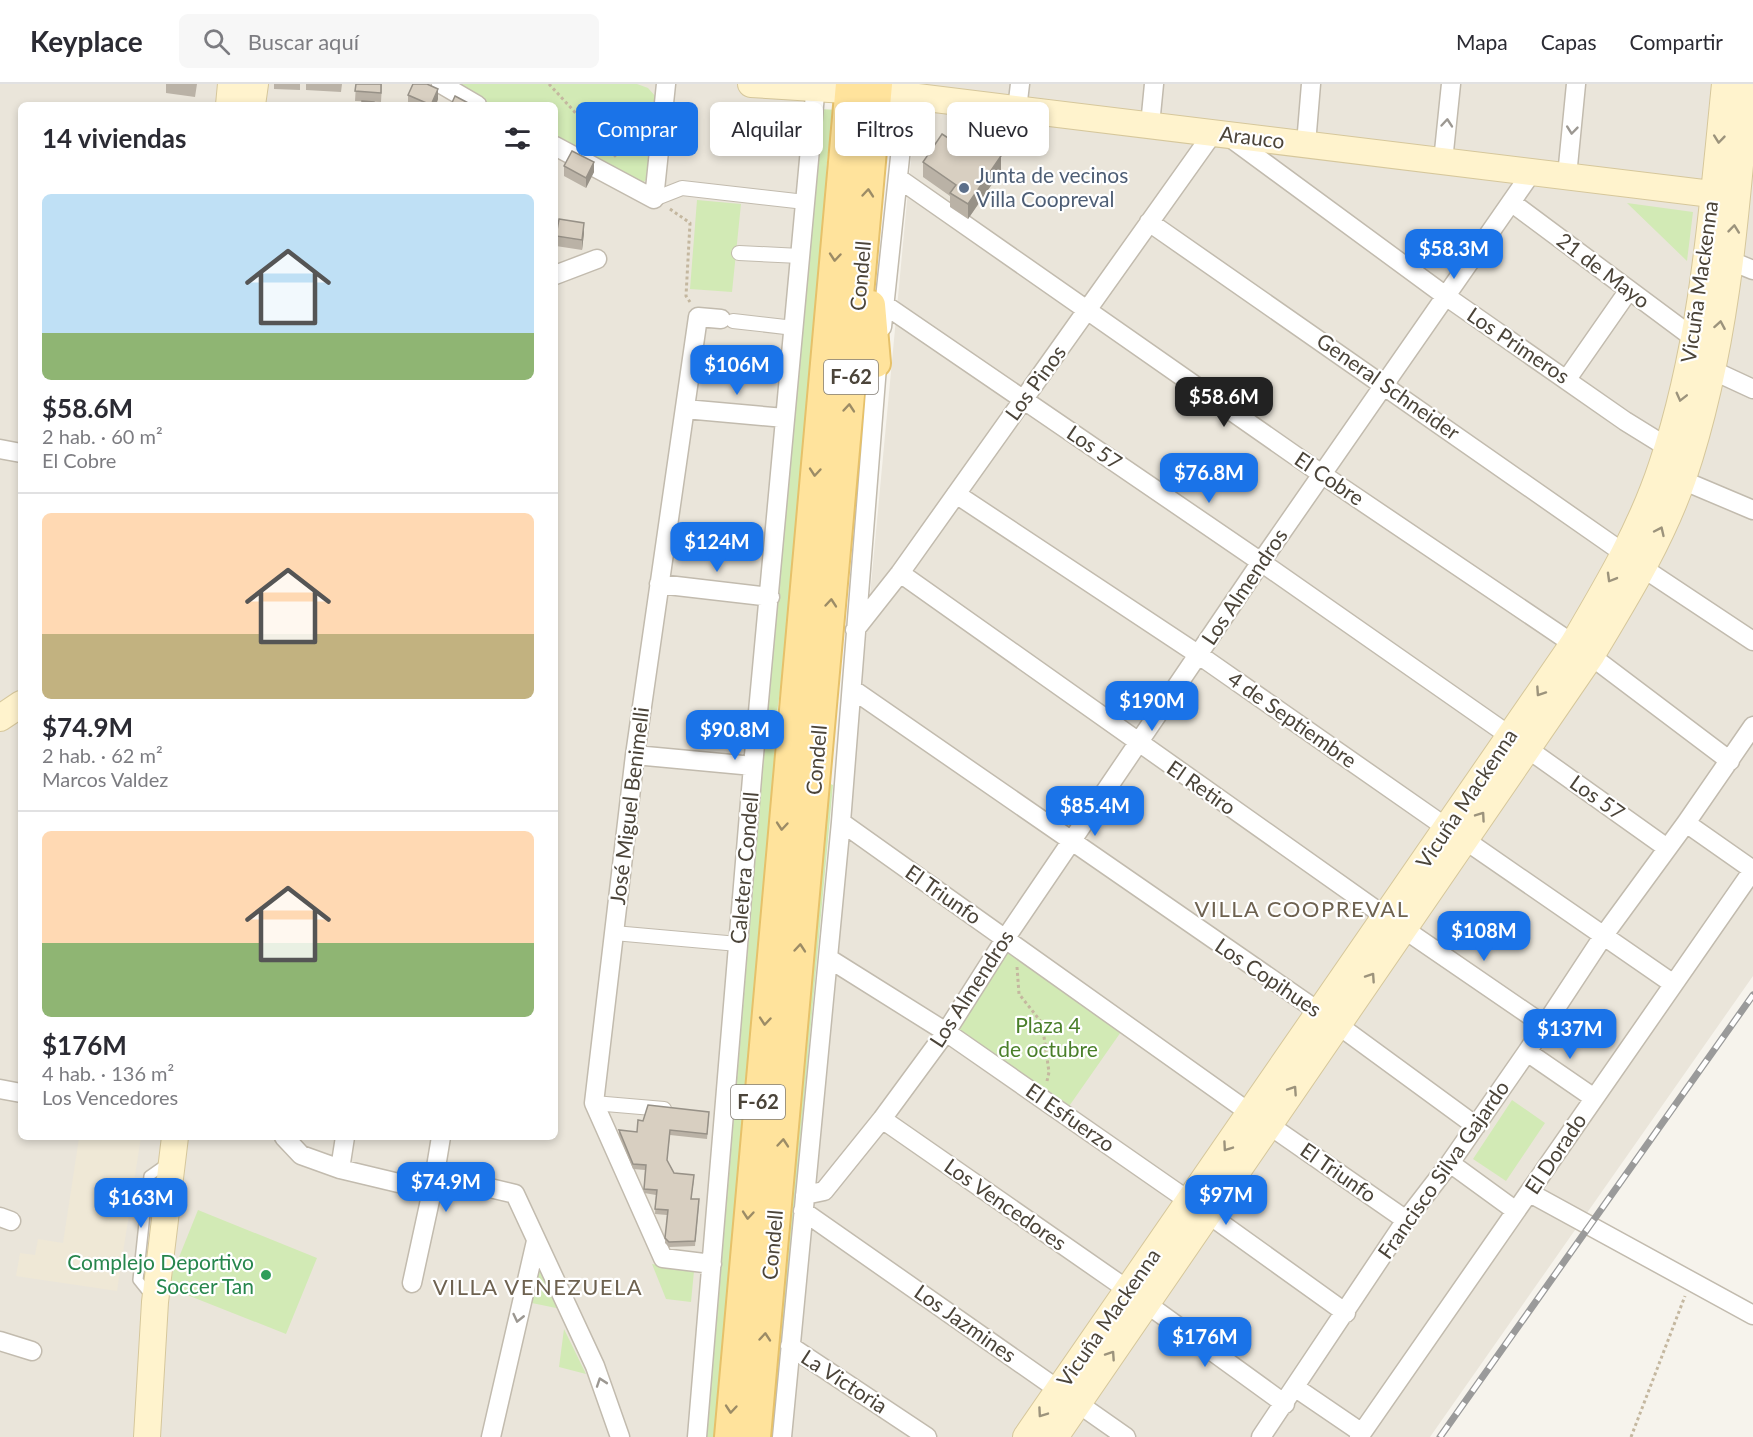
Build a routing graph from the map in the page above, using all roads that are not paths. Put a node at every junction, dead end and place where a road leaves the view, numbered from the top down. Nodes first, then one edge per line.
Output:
1 (231, 84) edge
2 (255, 84) edge
3 (441, 84) edge
4 (666, 84) edge
5 (751, 84) edge
6 (1020, 84) edge
7 (1154, 84) edge
8 (1311, 84) edge
9 (1450, 84) edge
10 (1576, 84) edge
11 (1725, 84) edge
12 (1748, 84) edge
13 (816, 86) edge
14 (864, 88) edge
15 (930, 99) junction
16 (229, 102) edge
17 (252, 102) edge
18 (472, 102) edge
19 (956, 102) edge
20 (1018, 102) edge
21 (1049, 113) edge
22 (1150, 125) junction
23 (1219, 134) junction
24 (1306, 144) junction
25 (558, 148) edge
26 (1443, 161) junction
27 (1532, 172) junction
28 (1567, 176) junction
29 (898, 178) junction
30 (1735, 196) edge
31 (654, 199) junction
32 (806, 202) junction
33 (1511, 202) junction
34 (1149, 222) junction
35 (865, 231) junction
36 (739, 253) dead end
37 (800, 256) junction
38 (597, 259) dead end
39 (1742, 266) edge
40 (558, 274) edge
41 (1629, 290) junction
42 (1447, 297) junction
43 (885, 304) junction
44 (1088, 311) junction
45 (727, 320) joint
46 (794, 328) junction
47 (1695, 339) junction
48 (876, 363) junction
49 (1712, 370) junction
50 (1567, 379) junction
51 (1384, 384) junction
52 (1753, 389) edge
53 (1023, 400) junction
54 (685, 409) junction
55 (785, 418) junction
56 (1667, 447) junction
57 (0, 449) edge
58 (18, 452) edge
59 (1323, 475) junction
60 (1682, 480) junction
61 (956, 494) junction
62 (1753, 510) edge
63 (1634, 561) junction
64 (1262, 562) junction
65 (900, 573) junction
66 (659, 584) junction
67 (770, 597) junction
68 (855, 630) junction
69 (1753, 642) edge
70 (1582, 650) junction
71 (1199, 655) junction
72 (852, 689) junction
73 (18, 706) edge
74 (0, 718) edge
75 (1753, 726) edge
76 (1519, 743) junction
77 (1138, 744) junction
78 (635, 755) junction
79 (1730, 760) junction
80 (753, 766) junction
81 (841, 822) junction
82 (1686, 823) junction
83 (1456, 834) junction
84 (1071, 842) junction
85 (1667, 848) junction
86 (1753, 870) edge
87 (1395, 923) junction
88 (614, 933) junction
89 (1604, 935) junction
90 (1010, 943) junction
91 (738, 944) junction
92 (828, 958) junction
93 (1672, 983) junction
94 (1329, 1019) junction
95 (1544, 1025) junction
96 (946, 1032) junction
97 (1527, 1052) junction
98 (0, 1089) edge
99 (18, 1092) edge
100 (1594, 1098) junction
101 (594, 1103) junction
102 (677, 1110) edge
103 (882, 1119) junction
104 (1260, 1119) junction
105 (1476, 1126) junction
106 (287, 1140) edge
107 (345, 1140) edge
108 (441, 1140) edge
109 (173, 1149) edge
110 (1450, 1163) junction
111 (340, 1169) junction
112 (434, 1183) junction
113 (1530, 1193) junction
114 (804, 1203) junction
115 (1198, 1208) junction
116 (1516, 1210) junction
117 (1406, 1220) junction
118 (536, 1241) junction
119 (712, 1264) junction
120 (412, 1283) dead end
121 (1137, 1297) junction
122 (1346, 1313) junction
123 (1753, 1315) edge
124 (0, 1341) edge
125 (790, 1346) junction
126 (32, 1351) dead end
127 (1296, 1388) junction
128 (1069, 1396) junction
129 (1285, 1404) junction
130 (1360, 1435) edge
131 (147, 1437) edge
132 (490, 1437) edge
133 (620, 1437) edge
134 (697, 1437) edge
135 (729, 1437) edge
136 (756, 1437) edge
137 (782, 1437) edge
138 (927, 1437) edge
139 (1026, 1437) edge
140 (1055, 1437) edge
141 (1126, 1437) edge
142 (1261, 1437) edge

1 - 16 main road
2 - 17 main road
3 - 18 street
4 - 31 street
5 - 13 main road, Arauco
6 - 20 street
7 - 22 street
8 - 24 street
26 -> 9 street
10 -> 28 street
11 -> 30 main road, Vicuña Mackenna
12 - 30 main road, Vicuña Mackenna
13 - 14 main road, Arauco
13 - 32 street, Caletera Condell
14 - 15 main road, Arauco
35 -> 14 main road, Condell / F-62
14 -> 135 main road, Condell / F-62
15 - 19 main road, Arauco
15 - 29 street
21 - 22 main road, Arauco
22 - 23 main road, Arauco
23 - 24 main road, Arauco
23 - 34 street, Los Pinos
23 - 42 street, Los Primeros
24 - 26 main road, Arauco
25 - 31 street
26 - 27 main road, Arauco
27 - 28 main road, Arauco
27 - 33 street, Los Almendros
28 - 30 main road, Arauco
29 - 43 street
29 - 44 street, El Cobre
39 -> 30 main road, Vicuña Mackenna
30 - 47 main road, Vicuña Mackenna
31 - 32 street
32 - 37 street, Caletera Condell
33 - 41 street, 21 de Mayo
33 - 42 street, Los Almendros
34 - 44 street, Los Pinos
34 - 51 street, General Schneider
35 - 48 main road
136 -> 35 main road, Condell / F-62
36 - 37 street
37 - 46 street, Caletera Condell
38 - 40 street
49 -> 39 main road, Vicuña Mackenna
41 - 47 street, 21 de Mayo
41 - 50 street
42 - 50 street, Los Primeros
42 - 51 street, Los Almendros
43 - 48 street
43 - 53 street, Los 57
44 - 53 street, Los Pinos
44 - 59 street, El Cobre
45 - 46 street
45 - 54 street, José Miguel Benimelli
46 - 55 street, Caletera Condell
47 -> 56 main road, Vicuña Mackenna
48 - 68 street
49 - 52 street
49 - 60 main road, Vicuña Mackenna
50 - 56 street, Los Primeros
51 - 59 street, Los Almendros
51 - 63 street, General Schneider
53 - 61 street, Los Pinos
53 - 64 street, Los 57
54 - 55 street
54 - 66 street, José Miguel Benimelli
55 - 67 street, Caletera Condell
56 - 63 main road, Vicuña Mackenna
57 - 58 street
59 - 64 street, Los Almendros
59 - 70 street, El Cobre
60 - 62 street
63 -> 60 main road, Vicuña Mackenna
61 - 65 street, Los Pinos
61 - 71 street, 4 de Septiembre
63 - 69 street, General Schneider
63 - 70 main road, Vicuña Mackenna
64 - 71 street, Los Almendros
64 - 76 street, Los 57
65 - 68 street, Los Pinos
65 - 77 street, El Retiro
66 - 67 street
66 - 78 street, José Miguel Benimelli
67 - 80 street, Caletera Condell
68 - 72 street
70 - 76 main road, Vicuña Mackenna
70 - 79 street, El Cobre
71 - 77 street, Los Almendros
71 - 83 street, 4 de Septiembre
72 - 81 street
72 - 84 street, Los Copihues
73 - 74 main road
75 - 79 street, Francisco Silva Gajardo
76 - 83 main road, Vicuña Mackenna
76 - 85 street, Los 57
77 - 84 street, Los Almendros
77 - 87 street, El Retiro
78 - 80 street
78 - 88 street, José Miguel Benimelli
79 - 82 street, Francisco Silva Gajardo
80 - 91 street, Caletera Condell
81 - 90 street, El Triunfo
81 - 92 street
82 - 85 street, Francisco Silva Gajardo
82 - 86 street
83 - 87 main road, Vicuña Mackenna
83 - 89 street, 4 de Septiembre
84 - 90 street, Los Almendros
84 - 94 street, Los Copihues
85 - 89 street, Francisco Silva Gajardo
86 - 93 street, El Dorado
87 - 94 main road, Vicuña Mackenna
87 - 95 street, El Retiro
88 - 91 street
88 - 101 street, José Miguel Benimelli
89 - 93 street, 4 de Septiembre
89 - 95 street, Francisco Silva Gajardo
90 - 96 street, Los Almendros
90 - 104 street, El Triunfo
91 - 119 street, Caletera Condell
92 - 96 street, El Esfuerzo
92 - 114 street
93 - 100 street, El Dorado
94 - 104 main road, Vicuña Mackenna
94 - 105 street, Los Copihues
95 - 97 street, Francisco Silva Gajardo
96 - 103 street, Los Almendros
96 - 115 street, El Esfuerzo
97 - 100 street
97 - 105 street, Francisco Silva Gajardo
98 - 99 street
100 - 113 street, El Dorado
101 - 102 street
101 - 119 street
103 - 114 street, Los Almendros
103 - 121 street, Los Vencedores
104 - 115 main road, Vicuña Mackenna
104 - 117 street, El Triunfo
105 - 110 street, Francisco Silva Gajardo
106 - 111 street
107 - 111 street
108 - 112 street
109 - 131 main road
110 - 116 street
110 - 117 street, Francisco Silva Gajardo
111 - 112 street
112 - 118 street
112 - 120 street
113 - 116 street, El Dorado
113 - 123 street
114 - 125 street
114 - 128 street, Los Jazmines
115 - 121 main road, Vicuña Mackenna
115 - 122 street, El Esfuerzo
116 - 130 street, El Dorado
117 - 122 street, Francisco Silva Gajardo
118 -> 132 street
133 -> 118 street
119 - 134 street, Caletera Condell
121 - 128 main road, Vicuña Mackenna
121 - 129 street, Los Vencedores
122 - 127 street, Francisco Silva Gajardo
124 - 126 street
125 - 137 street
125 - 138 street, La Victoria
127 - 129 street, Francisco Silva Gajardo
127 - 130 street
128 -> 139 main road, Vicuña Mackenna
128 - 140 main road, Vicuña Mackenna
128 - 141 street, Los Jazmines
129 - 142 street, Francisco Silva Gajardo

